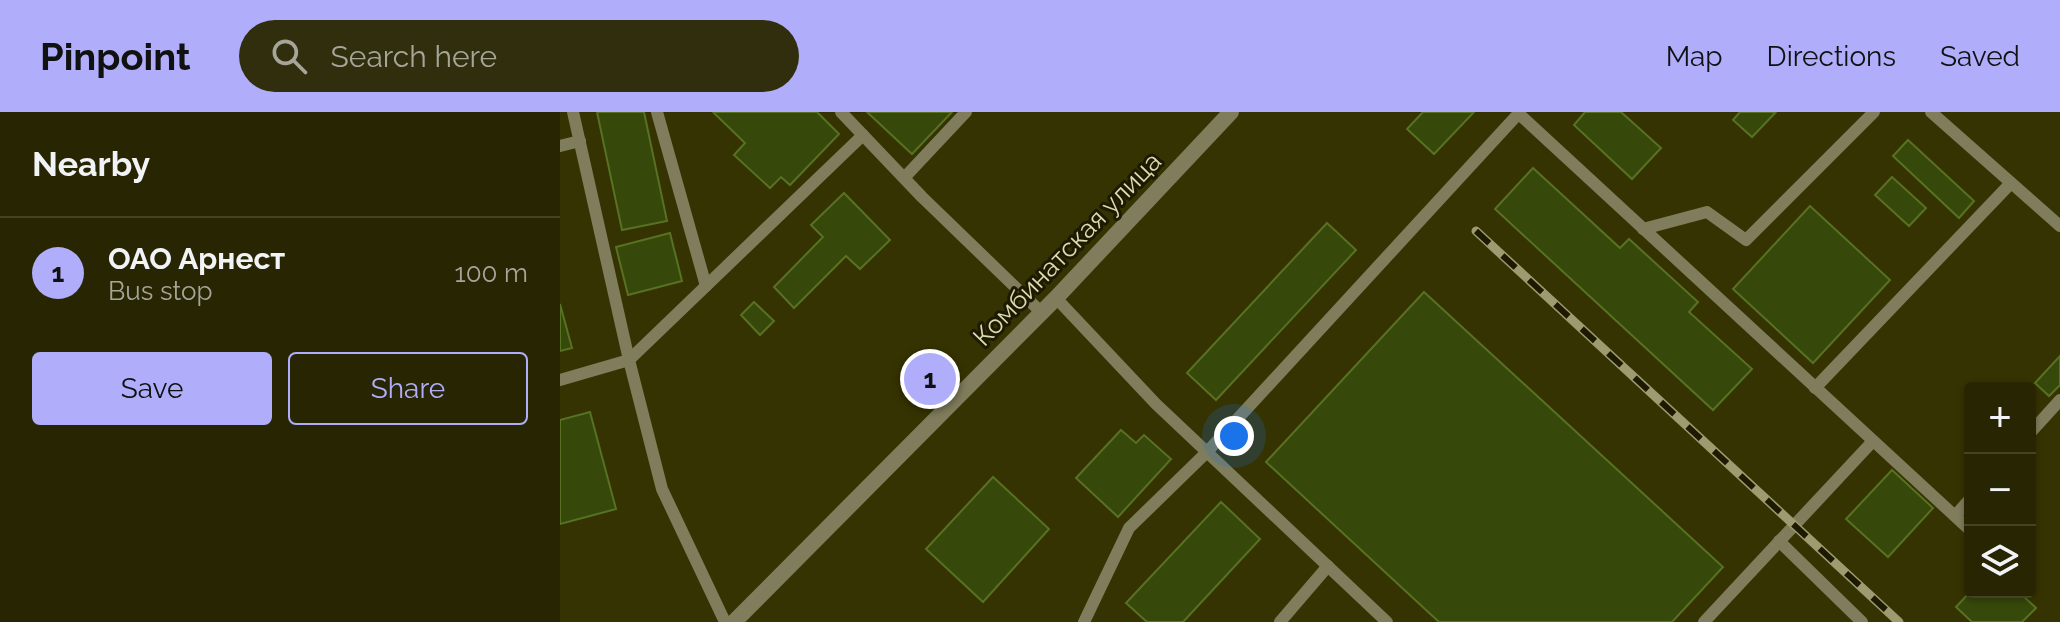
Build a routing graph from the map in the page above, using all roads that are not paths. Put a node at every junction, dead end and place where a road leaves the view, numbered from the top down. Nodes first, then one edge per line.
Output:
1 (573, 112) edge
2 (657, 112) edge
3 (841, 112) edge
4 (966, 112) edge
5 (1231, 112) edge
6 (1874, 112) edge
7 (1931, 112) edge
8 (1519, 113) edge
9 (863, 135) junction
10 (580, 141) junction
11 (560, 146) edge
12 (904, 178) junction
13 (2011, 183) junction
14 (2060, 226) edge
15 (1643, 229) junction
16 (706, 286) junction
17 (1056, 298) junction
18 (1041, 312) junction
19 (629, 360) junction
20 (560, 380) edge
21 (1815, 388) junction
22 (2060, 400) edge
23 (2036, 426) edge
24 (1873, 441) junction
25 (1207, 452) junction
26 (1964, 506) edge
27 (1955, 516) junction
28 (1966, 526) edge
29 (1779, 541) junction
30 (1328, 566) junction
31 (725, 622) edge
32 (734, 622) edge
33 (1084, 622) edge
34 (1280, 622) edge
35 (1387, 622) edge
36 (1704, 622) edge
37 (1862, 622) edge

1 - 10 lane
2 - 16 lane
3 - 9 lane
4 - 12 lane
5 - 17 street, Комбинатская улица
6 - 15 lane
7 - 13 lane
8 - 15 lane
8 - 25 lane
9 - 12 lane
9 - 16 lane
10 - 11 lane
10 - 19 lane
12 - 18 lane
13 - 14 lane
13 - 21 lane
15 - 21 lane
16 - 19 lane
17 - 18 street, Комбинатская улица
17 - 25 lane
18 - 32 street, Комбинатская улица
19 - 20 lane
19 - 31 lane
21 - 24 lane
22 - 23 lane
24 - 27 lane
24 - 29 lane
25 - 30 lane
25 - 33 lane
26 - 27 lane
27 - 28 lane
29 - 36 lane
29 - 37 lane
30 - 34 lane
30 - 35 lane

